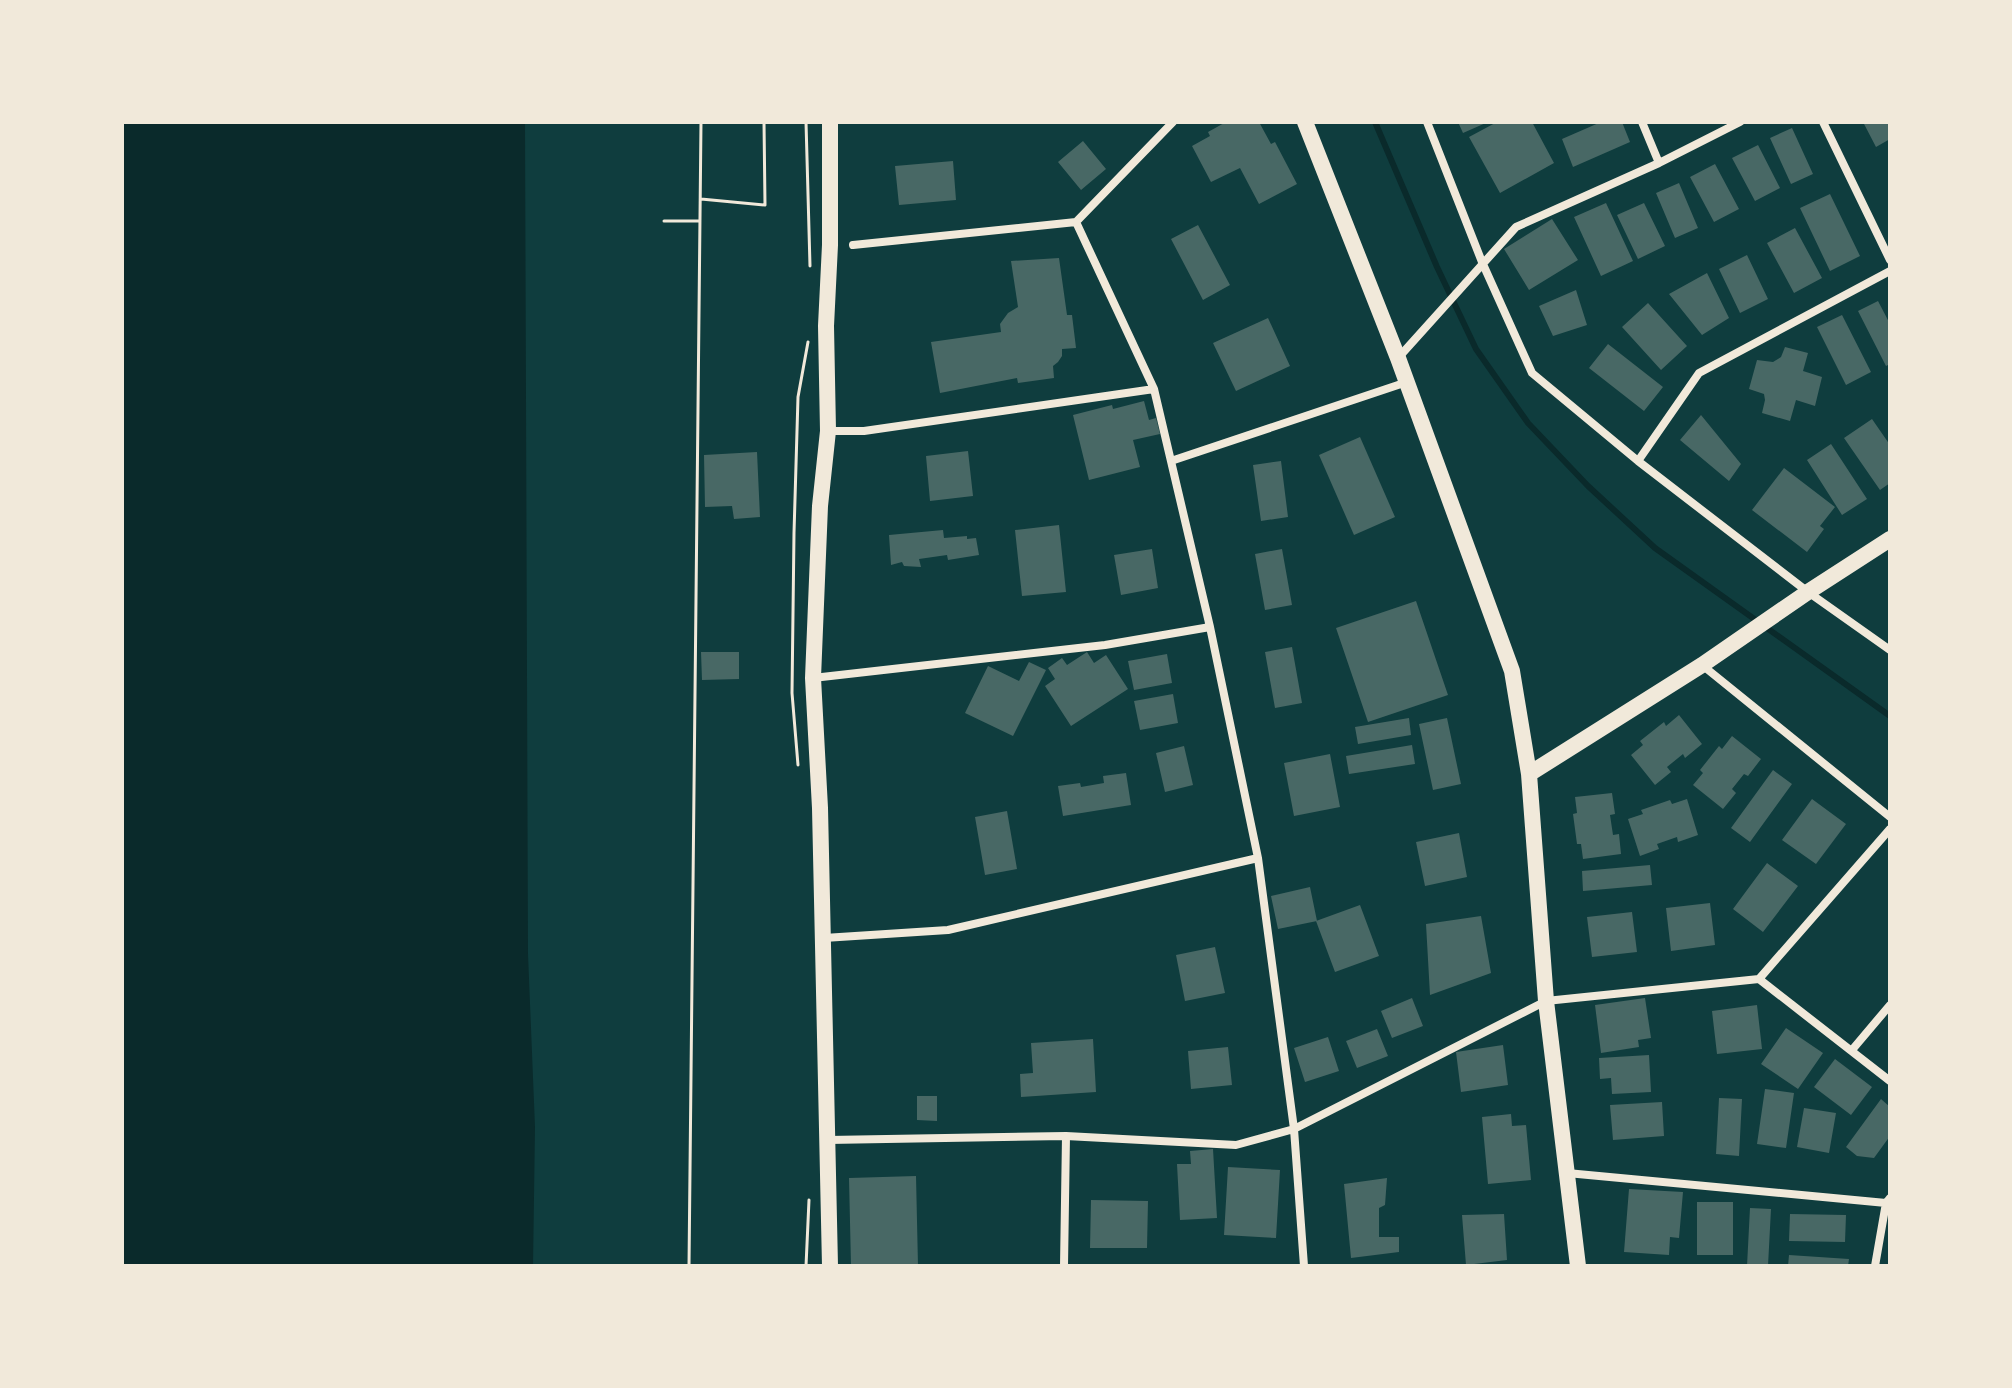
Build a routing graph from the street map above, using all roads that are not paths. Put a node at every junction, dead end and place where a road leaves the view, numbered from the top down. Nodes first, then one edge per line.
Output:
1 (830, 122) edge
2 (1173, 122) edge
3 (1305, 122) edge
4 (1427, 122) edge
5 (1642, 122) edge
6 (1740, 122) edge
7 (1823, 122) edge
8 (1659, 163) junction
9 (1076, 222) junction
10 (853, 245) dead end
11 (1890, 260) edge
12 (1482, 262) junction
13 (1890, 271) edge
14 (1398, 358) junction
15 (1407, 382) junction
16 (1154, 389) junction
17 (828, 431) junction
18 (1171, 461) junction
19 (1638, 461) junction
20 (1890, 539) edge
21 (1808, 592) junction
22 (1210, 627) junction
23 (1890, 650) edge
24 (1702, 665) junction
25 (813, 678) junction
26 (1529, 774) junction
27 (1890, 817) edge
28 (1890, 829) edge
29 (1258, 858) junction
30 (823, 938) junction
31 (1759, 979) junction
32 (1546, 1001) junction
33 (1890, 1005) edge
34 (1852, 1050) junction
35 (1890, 1081) edge
36 (1294, 1129) junction
37 (1066, 1136) junction
38 (828, 1140) junction
39 (1567, 1173) junction
40 (1888, 1201) edge
41 (830, 1266) edge
42 (1064, 1266) edge
43 (1304, 1266) edge
44 (1578, 1266) edge
45 (1875, 1266) edge

1 - 17 main road
2 - 9 street
3 - 14 main road
4 - 12 street
5 - 8 street
6 - 8 street
7 - 11 street
8 - 12 street
9 - 10 street
9 - 16 street
12 - 14 street
12 - 19 street
13 - 19 street
14 - 15 main road
15 - 18 street
15 - 26 main road
16 - 17 street
16 - 18 street
17 - 25 main road
18 - 22 street
19 - 21 street
20 - 21 main road
21 - 23 street
21 - 24 main road
22 - 25 street
22 - 29 street
24 - 26 main road
24 - 27 street
25 - 30 main road
26 - 32 main road
28 - 31 street
29 - 30 street
29 - 36 street
30 - 38 main road
31 - 32 street
31 - 34 street
32 - 36 street
32 - 39 main road
33 - 34 street
34 - 35 street
36 - 37 street
36 - 43 street
37 - 38 street
37 - 42 street
38 - 41 main road
39 - 40 street
39 - 44 main road
40 - 45 street

